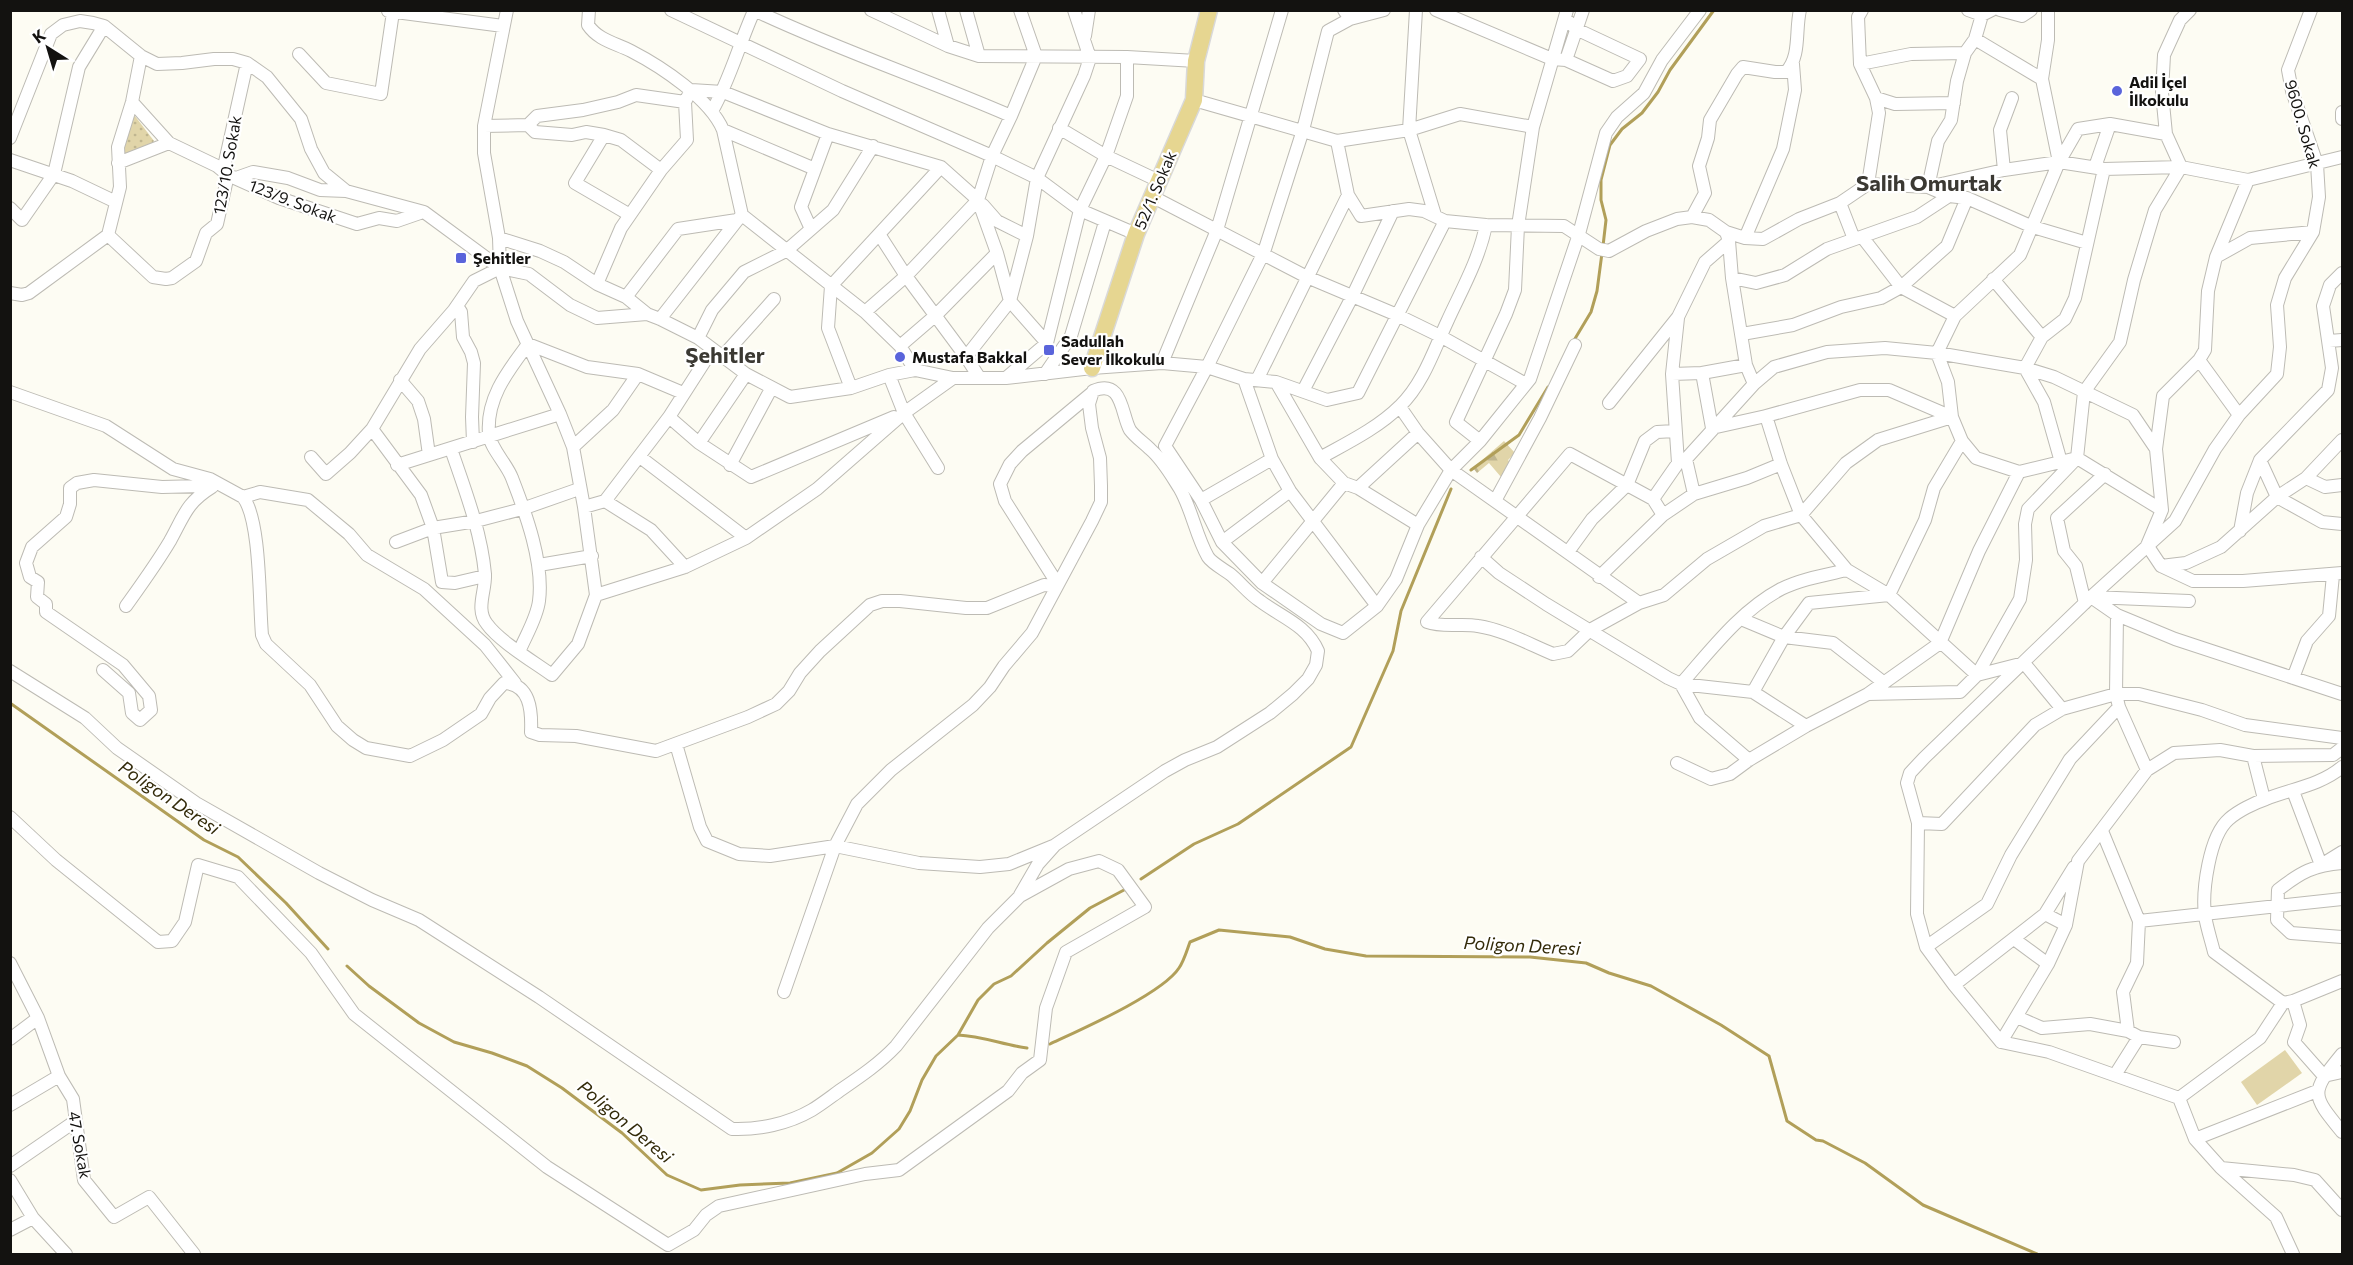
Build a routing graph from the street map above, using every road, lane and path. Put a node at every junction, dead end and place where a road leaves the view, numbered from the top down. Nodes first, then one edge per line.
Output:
1 (507, 10) edge
2 (589, 10) edge
3 (670, 10) edge
4 (785, 10) edge
5 (871, 10) edge
6 (938, 10) edge
7 (966, 10) edge
8 (1020, 10) edge
9 (1074, 10) edge
10 (1089, 10) edge
11 (1209, 10) edge
12 (1282, 10) edge
13 (1384, 10) edge
14 (1416, 10) edge
15 (1436, 10) edge
16 (1583, 10) edge
17 (1700, 10) edge
18 (1800, 10) edge
19 (1862, 10) edge
20 (1968, 10) edge
21 (2000, 10) edge
22 (2031, 10) edge
23 (2048, 10) edge
24 (2190, 10) edge
25 (2311, 10) edge
26 (389, 11) edge
27 (754, 11) edge
28 (1348, 13) edge
29 (1987, 13) edge
30 (1566, 14) edge
31 (2176, 15) edge
32 (780, 23) junction
33 (104, 26) junction
34 (503, 26) junction
35 (1576, 30) junction
36 (1084, 37) junction
37 (1975, 39) junction
38 (740, 43) junction
39 (948, 46) junction
40 (1965, 53) junction
41 (299, 54) dead end
42 (141, 56) junction
43 (979, 56) junction
44 (1036, 56) junction
45 (1127, 57) junction
46 (1090, 58) junction
47 (1552, 59) junction
48 (1566, 60) junction
49 (1196, 61) junction
50 (247, 63) junction
51 (1793, 64) junction
52 (1860, 64) junction
53 (2042, 79) junction
54 (691, 90) junction
55 (723, 92) junction
56 (1876, 98) junction
57 (2012, 98) dead end
58 (1194, 100) junction
59 (132, 102) junction
60 (685, 102) junction
61 (1954, 103) junction
62 (712, 111) junction
63 (2343, 111) edge
64 (1011, 116) junction
65 (1251, 117) junction
66 (2343, 119) edge
67 (528, 124) junction
68 (2110, 124) junction
69 (484, 126) junction
70 (1059, 128) junction
71 (1533, 128) junction
72 (723, 130) junction
73 (1303, 130) junction
74 (1409, 130) junction
75 (828, 134) junction
76 (2166, 134) junction
77 (604, 135) junction
78 (10, 138) edge
79 (1336, 141) junction
80 (169, 143) junction
81 (873, 146) junction
82 (992, 156) junction
83 (1106, 156) junction
84 (2343, 157) edge
85 (10, 160) edge
86 (2059, 162) junction
87 (118, 163) junction
88 (2317, 164) junction
89 (941, 167) junction
90 (2181, 167) junction
91 (2099, 168) junction
92 (815, 169) junction
93 (661, 170) junction
94 (2004, 170) junction
95 (54, 174) junction
96 (232, 176) junction
97 (1037, 178) junction
98 (2248, 180) junction
99 (1159, 181) junction
100 (1868, 184) junction
101 (1928, 187) junction
102 (346, 191) junction
103 (1348, 195) junction
104 (1949, 196) junction
105 (1153, 197) junction
106 (1967, 198) junction
107 (978, 200) junction
108 (116, 202) junction
109 (1840, 203) junction
110 (10, 208) edge
111 (1080, 210) junction
112 (1393, 211) junction
113 (424, 212) junction
114 (630, 216) junction
115 (1692, 217) junction
116 (739, 218) junction
117 (1440, 218) junction
118 (1105, 222) junction
119 (1486, 225) junction
120 (1518, 226) junction
121 (2033, 227) junction
122 (811, 229) junction
123 (1217, 230) junction
124 (2313, 232) junction
125 (879, 234) junction
126 (1136, 234) junction
127 (1579, 234) junction
128 (108, 235) junction
129 (1027, 236) junction
130 (1728, 236) junction
131 (499, 238) junction
132 (1745, 238) junction
133 (1859, 238) junction
134 (2087, 243) junction
135 (786, 252) junction
136 (1264, 252) junction
137 (997, 253) junction
138 (2216, 257) junction
139 (500, 268) junction
140 (2343, 273) edge
141 (906, 276) junction
142 (1307, 277) junction
143 (1732, 278) junction
144 (1993, 279) junction
145 (597, 284) junction
146 (831, 286) junction
147 (1901, 287) junction
148 (10, 293) edge
149 (1353, 295) junction
150 (626, 297) junction
151 (774, 299) dead end
152 (1010, 301) junction
153 (457, 306) junction
154 (864, 312) junction
155 (647, 314) junction
156 (936, 315) junction
157 (1397, 315) junction
158 (1955, 316) junction
159 (1678, 317) junction
160 (660, 319) junction
161 (1742, 334) junction
162 (1440, 336) junction
163 (2042, 337) junction
164 (698, 338) junction
165 (2343, 340) edge
166 (2329, 341) junction
167 (1047, 343) junction
168 (528, 344) junction
169 (1575, 345) dead end
170 (900, 346) junction
171 (712, 350) junction
172 (1937, 353) junction
173 (723, 357) junction
174 (966, 357) junction
175 (2199, 360) junction
176 (1484, 361) junction
177 (1162, 363) junction
178 (1746, 365) junction
179 (1207, 367) junction
180 (1092, 368) junction
181 (2025, 368) junction
182 (915, 370) junction
183 (1702, 373) junction
184 (638, 374) junction
185 (746, 374) junction
186 (1045, 374) junction
187 (1672, 374) junction
188 (889, 375) junction
189 (980, 377) junction
190 (953, 378) junction
191 (1006, 378) junction
192 (1244, 379) junction
193 (400, 380) junction
194 (1257, 380) junction
195 (1276, 382) junction
196 (1526, 384) junction
197 (1754, 384) junction
198 (851, 388) junction
199 (771, 389) junction
200 (1303, 391) junction
201 (10, 392) edge
202 (1094, 392) junction
203 (2084, 392) junction
204 (683, 393) junction
205 (1609, 403) dead end
206 (1400, 407) junction
207 (904, 413) junction
208 (560, 414) junction
209 (1766, 416) junction
210 (2239, 416) junction
211 (669, 417) junction
212 (1952, 417) junction
213 (1712, 428) junction
214 (372, 429) junction
215 (1675, 431) junction
216 (1418, 433) junction
217 (489, 436) junction
218 (2343, 440) edge
219 (1480, 441) junction
220 (1962, 441) junction
221 (473, 442) junction
222 (699, 442) junction
223 (573, 447) junction
224 (2156, 449) junction
225 (450, 450) junction
226 (429, 455) junction
227 (311, 457) dead end
228 (640, 457) junction
229 (1320, 458) junction
230 (2077, 458) junction
231 (1272, 459) junction
232 (2260, 460) junction
233 (1682, 461) junction
234 (2061, 462) junction
235 (1780, 464) junction
236 (397, 465) junction
237 (730, 465) junction
238 (938, 468) dead end
239 (1451, 470) junction
240 (2019, 472) junction
241 (2105, 474) junction
242 (2306, 478) junction
243 (214, 482) junction
244 (1344, 483) junction
245 (1626, 485) junction
246 (2343, 485) edge
247 (1358, 488) junction
248 (579, 489) junction
249 (1290, 490) junction
250 (1694, 495) junction
251 (243, 497) junction
252 (2277, 497) junction
253 (1653, 499) junction
254 (1201, 500) junction
255 (605, 501) junction
256 (1495, 501) junction
257 (584, 507) junction
258 (522, 509) junction
259 (2162, 510) junction
260 (1663, 515) junction
261 (1801, 515) junction
262 (1517, 518) junction
263 (1313, 521) junction
264 (476, 522) junction
265 (2343, 524) edge
266 (1418, 525) junction
267 (433, 528) junction
268 (2240, 531) junction
269 (746, 538) junction
270 (396, 542) dead end
271 (1222, 542) junction
272 (2147, 545) junction
273 (1568, 552) junction
274 (592, 555) junction
275 (1481, 557) junction
276 (539, 565) junction
277 (2161, 566) junction
278 (685, 567) junction
279 (1847, 570) junction
280 (2338, 574) edge
281 (485, 576) junction
282 (1599, 577) junction
283 (1262, 583) junction
284 (1057, 585) junction
285 (596, 595) junction
286 (1889, 595) junction
287 (2088, 600) junction
288 (2190, 601) dead end
289 (1639, 603) junction
290 (126, 606) dead end
291 (1377, 606) junction
292 (2117, 615) junction
293 (1741, 619) junction
294 (1590, 630) junction
295 (1784, 637) junction
296 (1940, 643) junction
297 (519, 652) junction
298 (2024, 663) junction
299 (103, 670) dead end
300 (10, 671) edge
301 (1977, 675) junction
302 (2293, 678) junction
303 (1883, 682) junction
304 (515, 683) junction
305 (1681, 684) junction
306 (1753, 692) junction
307 (1868, 694) junction
308 (2116, 694) junction
309 (2343, 694) edge
310 (2119, 707) junction
311 (2062, 709) junction
312 (1806, 726) junction
313 (2343, 738) edge
314 (676, 744) junction
315 (2343, 748) edge
316 (2253, 756) junction
317 (1749, 760) junction
318 (1677, 763) dead end
319 (2343, 767) edge
320 (2147, 770) junction
321 (2293, 791) junction
322 (2264, 799) junction
323 (10, 817) edge
324 (1918, 823) junction
325 (2102, 831) junction
326 (1055, 845) junction
327 (835, 846) junction
328 (2343, 852) edge
329 (2078, 861) junction
330 (2343, 863) edge
331 (1038, 864) junction
332 (2321, 865) junction
333 (1048, 880) junction
334 (1020, 896) junction
335 (2343, 899) edge
336 (2278, 904) junction
337 (2045, 914) junction
338 (2205, 914) junction
339 (2139, 921) junction
340 (2066, 926) junction
341 (2343, 937) edge
342 (2014, 939) junction
343 (1926, 947) junction
344 (2048, 964) junction
345 (12, 971) edge
346 (2343, 981) edge
347 (1954, 985) junction
348 (784, 992) dead end
349 (2288, 1002) junction
350 (2017, 1017) junction
351 (38, 1018) junction
352 (2128, 1031) junction
353 (2139, 1037) junction
354 (10, 1039) edge
355 (2001, 1042) junction
356 (2174, 1042) dead end
357 (2343, 1054) edge
358 (2343, 1072) edge
359 (59, 1076) junction
360 (2115, 1076) junction
361 (2324, 1076) junction
362 (2317, 1091) junction
363 (2180, 1098) junction
364 (10, 1105) edge
365 (74, 1122) junction
366 (2343, 1132) edge
367 (2194, 1139) junction
368 (10, 1166) edge
369 (2221, 1168) junction
370 (10, 1180) edge
371 (2343, 1210) edge
372 (33, 1218) junction
373 (10, 1230) edge
374 (668, 1250) edge
375 (66, 1254) edge
376 (194, 1254) edge
377 (2293, 1254) edge

1 - 34 street
2 - 54 street
3 - 38 street
4 - 32 street
5 - 39 street
6 - 39 street
7 - 43 street
8 - 44 street
9 - 36 street
10 - 36 street
11 - 49 main road, 52/1. Sokak
12 - 65 street
13 - 28 street
14 - 74 street
15 - 47 street
16 - 35 street
17 - 127 street
18 - 51 street
19 - 52 street
20 - 29 street
21 - 22 street
23 - 53 street
24 - 31 street
25 - 88 street, 9600. Sokak
26 - 34 street
26 - 41 street
27 - 32 street
27 - 38 street
28 - 73 street
29 - 37 street
30 - 35 street
30 - 47 street
31 - 76 street
32 - 64 street
33 - 42 street
33 - 78 street
33 - 95 street
34 - 69 street
35 - 48 street
35 - 48 street
36 - 46 street
37 - 40 street
37 - 53 street
38 - 55 street
38 - 82 street
39 - 43 street
40 - 52 street
40 - 61 street
42 - 50 street
42 - 59 street
43 - 44 street
44 - 46 street
44 - 64 street
45 - 46 street
45 - 49 street
45 - 83 street
46 - 70 street
47 - 48 street
47 - 71 street
49 - 58 main road, 52/1. Sokak
50 - 96 street, 123/10. Sokak
50 - 102 street
51 - 115 street
51 - 132 street
52 - 56 street
53 - 86 street
54 - 55 street
54 - 60 street
54 - 62 street
55 - 62 street
55 - 75 street
56 - 61 street
56 - 100 street
57 - 94 street
58 - 65 street
58 - 99 main road, 52/1. Sokak
59 - 80 street, 123/9. Sokak
59 - 87 street
60 - 67 street
60 - 93 street
61 - 101 street
62 - 72 street
63 - 66 street
64 - 82 street
65 - 73 street
65 - 123 street
67 - 69 street
67 - 77 street
68 - 76 street
68 - 86 street
68 - 91 street
69 - 131 street
70 - 83 street
70 - 97 street
71 - 74 street
71 - 120 street
72 - 92 street
72 - 116 street
73 - 79 street
73 - 136 street
74 - 79 street
74 - 117 street
75 - 81 street
75 - 92 street
76 - 90 street
77 - 93 street
77 - 114 street
79 - 103 street
80 - 87 street
80 - 96 street, 123/9. Sokak
81 - 89 street
81 - 122 street
82 - 97 street
82 - 107 street
83 - 99 street
83 - 111 street
84 - 88 street
85 - 95 street
86 - 91 street
86 - 94 street
86 - 121 street
87 - 108 street
88 - 98 street
88 - 124 street, 9600. Sokak
89 - 107 street
89 - 125 street
90 - 91 street
90 - 98 street
90 - 203 street
91 - 134 street
92 - 122 street
93 - 114 street
94 - 101 street
95 - 108 street
95 - 110 street
96 - 102 street
96 - 113 street, 123/9. Sokak
96 - 128 street, 123/10. Sokak
97 - 111 street
97 - 129 street
98 - 138 street
99 - 105 main road, 52/1. Sokak
100 - 101 street
100 - 109 street
101 - 104 street
102 - 113 street
103 - 112 street
103 - 142 street
104 - 106 street
104 - 133 street
105 - 123 street
105 - 126 main road, 52/1. Sokak
106 - 121 street
106 - 147 street
107 - 129 street
107 - 137 street
107 - 141 street
108 - 128 street
109 - 132 street
109 - 133 street
111 - 118 street
111 - 167 street
112 - 117 street
112 - 149 street
113 - 139 street
114 - 145 street
115 - 127 street
115 - 130 street
116 - 135 street
116 - 150 street
116 - 160 street
117 - 119 street
117 - 157 street
118 - 126 street
118 - 186 street
119 - 120 street
119 - 162 street
120 - 127 street
120 - 176 street
121 - 134 street
121 - 144 street
122 - 135 street
123 - 136 street
123 - 177 street
124 - 138 street
124 - 210 street, 9600. Sokak
125 - 141 street
125 - 146 street
126 - 180 main road, 52/1. Sokak
127 - 196 street
128 - 148 street
129 - 152 street
130 - 132 street
130 - 143 street
130 - 159 street
131 - 139 street
131 - 145 street
133 - 143 street
133 - 147 street
134 - 163 street
135 - 146 street
135 - 164 street
136 - 142 street
136 - 179 street
137 - 152 street
137 - 156 street
138 - 175 street
139 - 153 street
139 - 155 street
139 - 168 street
140 - 166 street
141 - 154 street
141 - 156 street
142 - 149 street
142 - 194 street
143 - 161 street
144 - 158 street
144 - 163 street
145 - 150 street
146 - 154 street
146 - 198 street
147 - 158 street
147 - 161 street
149 - 157 street
149 - 200 street
150 - 155 street
151 - 173 street
152 - 167 street
152 - 174 street
153 - 193 street
153 - 221 street
154 - 170 street
155 - 160 street
156 - 170 street
156 - 174 street
157 - 162 street
157 - 200 street
158 - 172 street
159 - 187 street
159 - 205 street
160 - 164 street
161 - 178 street
162 - 176 street
162 - 206 street
163 - 181 street
164 - 171 street
165 - 166 street
166 - 232 street
167 - 191 street
168 - 184 street
168 - 208 street
168 - 217 street
169 - 256 street
170 - 182 street
171 - 173 street
171 - 204 street
172 - 181 street
172 - 197 street
172 - 212 street
173 - 185 street
174 - 189 street
175 - 210 street
175 - 224 street
176 - 196 street
176 - 219 street
177 - 179 street
177 - 180 street
178 - 183 street
178 - 197 street
179 - 192 street
179 - 254 street
180 - 186 street
181 - 203 street
181 - 234 street
182 - 188 street
182 - 190 street
183 - 187 street
183 - 213 street
184 - 204 street
184 - 223 street
185 - 199 street
185 - 222 street
186 - 191 street
187 - 215 street
188 - 198 street
188 - 207 street
189 - 190 street
189 - 191 street
190 - 207 street
192 - 194 street
192 - 231 street
193 - 214 street
193 - 226 street
194 - 195 street
195 - 200 street
195 - 229 street
196 - 219 street
197 - 213 street
198 - 199 street
199 - 237 street
201 - 243 street
202 - 284 street
202 - 284 street
202 - 326 street
203 - 224 street
203 - 230 street
204 - 211 street
206 - 216 street
206 - 229 street
207 - 237 street
207 - 238 street
207 - 269 street
208 - 217 street
208 - 223 street
209 - 212 street
209 - 213 street
209 - 235 street
210 - 272 street, 9600. Sokak
211 - 222 street
211 - 228 street
212 - 220 street
212 - 261 street
213 - 233 street
214 - 227 street
214 - 236 street
215 - 233 street
215 - 245 street
216 - 239 street
216 - 247 street
217 - 221 street
217 - 258 street
218 - 242 street
219 - 239 street
220 - 240 street
220 - 286 street
221 - 225 street
222 - 237 street
223 - 248 street
224 - 259 street
225 - 226 street
225 - 264 street
226 - 236 street
228 - 255 street
228 - 269 street
229 - 244 street
230 - 234 street
230 - 241 street
230 - 301 street
231 - 249 street
231 - 254 street
232 - 252 street
232 - 268 street
233 - 250 street
233 - 253 street
234 - 240 street
235 - 250 street
235 - 261 street
236 - 267 street
239 - 256 street
239 - 266 street
240 - 296 street
241 - 259 street
241 - 287 street
242 - 246 street
242 - 252 street
243 - 251 street
243 - 290 street
243 - 299 street
244 - 247 street
244 - 263 street
245 - 253 street
245 - 262 street
245 - 273 street
247 - 266 street
248 - 257 street
248 - 258 street
249 - 263 street
249 - 271 street
250 - 260 street
251 - 304 street
251 - 304 street
252 - 265 street
252 - 268 street
253 - 260 street
254 - 271 street
255 - 257 street
255 - 278 street
256 - 262 street
257 - 274 street
258 - 264 street
258 - 276 street
259 - 272 street
260 - 282 street
261 - 279 street
261 - 289 street
262 - 273 street
262 - 275 street
263 - 283 street
263 - 291 street
264 - 267 street
264 - 281 street
266 - 291 street
267 - 270 street
267 - 281 street
268 - 277 street
269 - 278 street
271 - 283 street
272 - 277 street
272 - 287 street, 9600. Sokak
273 - 282 street
274 - 276 street
274 - 285 street
275 - 294 street
275 - 294 street
276 - 297 street
277 - 280 street
278 - 285 street
279 - 286 street
279 - 293 street
280 - 302 street
281 - 297 street
282 - 289 street
283 - 291 street
284 - 314 street
284 - 327 street
285 - 297 street
286 - 295 street
286 - 296 street
287 - 288 street
287 - 292 street
287 - 298 street, 9600. Sokak
289 - 294 street
292 - 302 street
292 - 308 street
293 - 295 street
293 - 305 street
294 - 305 street
295 - 303 street
295 - 306 street
296 - 301 street
296 - 303 street
298 - 301 street
298 - 311 street
298 - 324 street, 9600. Sokak
300 - 334 street
301 - 307 street
302 - 309 street
303 - 307 street
304 - 314 street
305 - 306 street
305 - 317 street
306 - 312 street
307 - 312 street
308 - 310 street
308 - 311 street
308 - 313 street
310 - 320 street
310 - 343 street
311 - 324 street
312 - 317 street
314 - 327 street
315 - 316 street
316 - 320 street
316 - 322 street
317 - 318 street
319 - 321 street
320 - 325 street
321 - 322 street
321 - 332 street
322 - 338 street
323 - 374 street
324 - 343 street, 9600. Sokak
325 - 329 street
325 - 339 street
326 - 327 street
326 - 331 street
327 - 348 street
328 - 332 street
329 - 337 street
329 - 340 street
330 - 332 street
331 - 333 street
331 - 334 street
332 - 336 street
333 - 334 street
333 - 374 street
335 - 336 street
336 - 338 street
336 - 341 street
337 - 340 street
337 - 342 street
338 - 339 street
338 - 349 street
339 - 352 street
340 - 344 street
342 - 344 street
342 - 347 street
343 - 347 street
344 - 350 street
345 - 351 street, 47. Sokak
346 - 349 street
347 - 355 street
349 - 361 street
349 - 363 street
350 - 352 street
350 - 355 street
351 - 354 street
351 - 359 street, 47. Sokak
352 - 353 street
353 - 356 street
353 - 360 street
355 - 360 street
357 - 361 street
358 - 361 street
359 - 364 street
359 - 365 street, 47. Sokak
360 - 363 street
361 - 362 street
362 - 366 street
362 - 367 street
363 - 367 street
365 - 368 street
365 - 376 street, 47. Sokak
367 - 369 street
369 - 371 street
369 - 377 street
370 - 372 street
372 - 373 street
372 - 375 street

